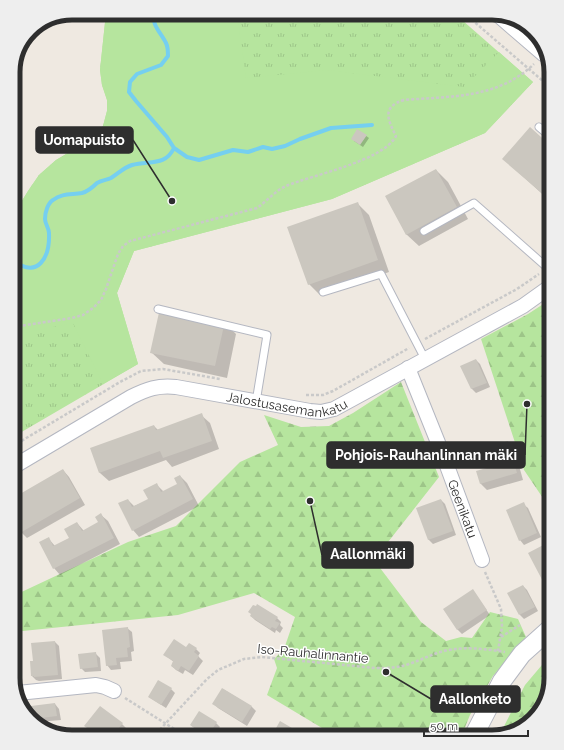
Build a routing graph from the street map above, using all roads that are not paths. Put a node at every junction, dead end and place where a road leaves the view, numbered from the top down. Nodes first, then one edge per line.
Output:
1 (512, 25) edge
2 (536, 46) edge
3 (539, 127) dead end
4 (544, 131) edge
5 (424, 231) dead end
6 (544, 265) edge
7 (544, 291) edge
8 (323, 292) dead end
9 (158, 309) dead end
10 (425, 359) junction
11 (408, 368) junction
12 (256, 402) junction
13 (20, 463) edge
14 (482, 560) road end
15 (544, 634) edge
16 (114, 691) road end
17 (23, 693) edge
18 (477, 730) edge

1 - 2 street
3 - 4 lane
5 - 6 lane
7 - 10 street, Jalostusasemankatu
8 - 10 lane
9 - 12 lane
10 - 11 street, Jalostusasemankatu
11 - 12 street, Jalostusasemankatu
11 - 14 street, Geenikatu
12 - 13 street, Jalostusasemankatu
15 - 18 street
16 - 17 street

